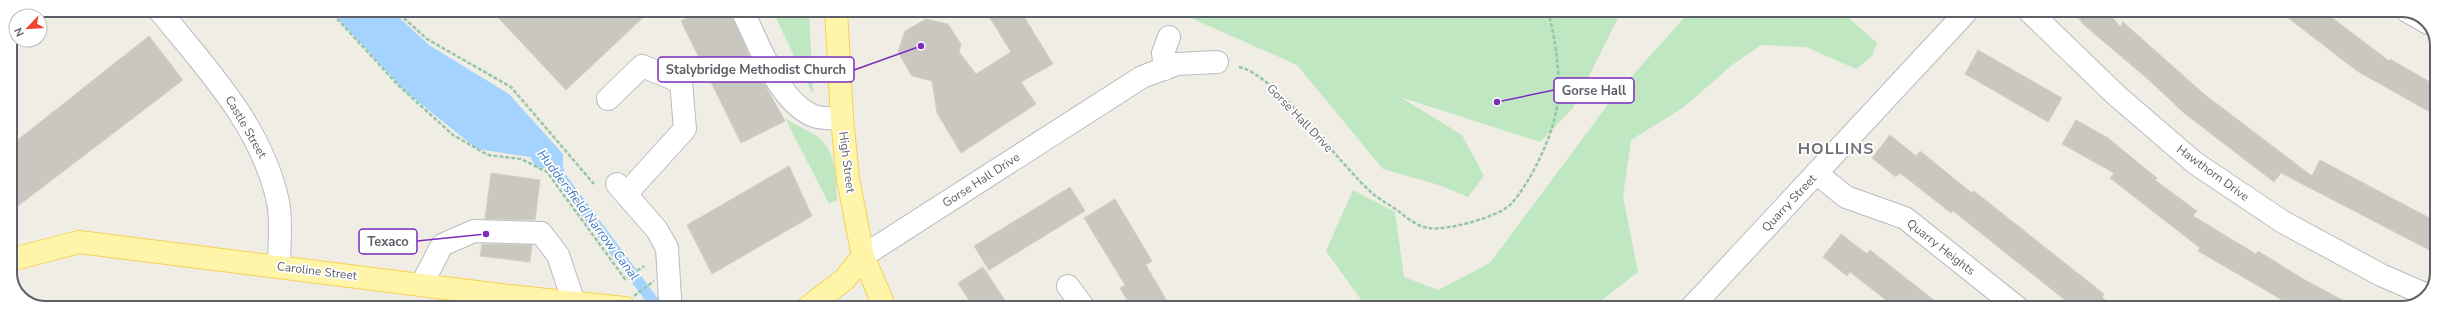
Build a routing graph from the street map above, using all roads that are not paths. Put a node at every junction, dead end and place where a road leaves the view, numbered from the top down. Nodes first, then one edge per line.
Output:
1 (171, 17) edge
2 (746, 17) edge
3 (836, 17) edge
4 (1961, 17) edge
5 (2035, 17) edge
6 (1169, 37) dead end
7 (1217, 62) road end
8 (1165, 69) junction
9 (608, 99) dead end
10 (842, 119) junction
11 (1816, 173) junction
12 (863, 256) junction
13 (17, 258) edge
14 (279, 266) junction
15 (422, 284) junction
16 (1068, 286) dead end
17 (2422, 292) edge
18 (503, 301) edge
19 (573, 301) edge
20 (670, 301) edge
21 (816, 301) edge
22 (882, 301) edge
23 (1079, 301) edge
24 (1697, 301) edge
25 (2009, 301) edge

1 - 14 street, Castle Street
2 - 10 street
3 - 10 main road, High Street
4 - 11 street, Quarry Street
5 - 17 street, Hawthorn Drive
6 - 8 street
7 - 8 street, Gorse Hall Drive
8 - 12 street, Gorse Hall Drive
9 - 20 street
10 - 12 main road, High Street
11 - 24 street, Quarry Street
11 - 25 street, Quarry Heights
12 - 21 main road
12 - 22 main road, High Street
13 - 14 main road, Caroline Street
14 - 15 main road, Caroline Street
15 - 18 main road, Caroline Street
15 - 19 street
16 - 23 street

